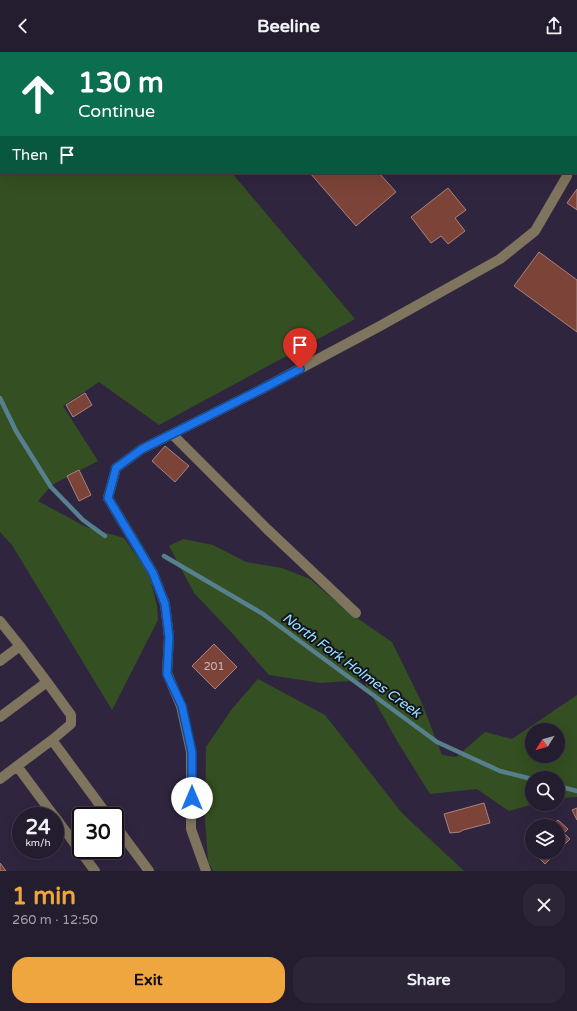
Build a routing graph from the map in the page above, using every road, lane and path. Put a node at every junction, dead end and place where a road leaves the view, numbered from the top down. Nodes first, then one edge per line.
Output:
1 (567, 176) dead end
2 (172, 434) junction
3 (356, 613) dead end
4 (0, 621) edge
5 (20, 646) junction
6 (0, 660) edge
7 (47, 682) junction
8 (0, 717) edge
9 (52, 740) junction
10 (17, 766) junction
11 (0, 779) edge
12 (47, 807) edge
13 (101, 807) edge
14 (64, 830) edge
15 (124, 837) edge
16 (95, 871) edge
17 (149, 871) edge
18 (206, 871) edge

1 - 2 street
2 - 3 street
2 - 18 street
4 - 5 street
5 - 6 street
5 - 7 street
7 - 8 street
7 - 9 street
9 - 10 street
9 - 13 street
10 - 11 street
10 - 12 street
14 - 16 street
15 - 17 street

